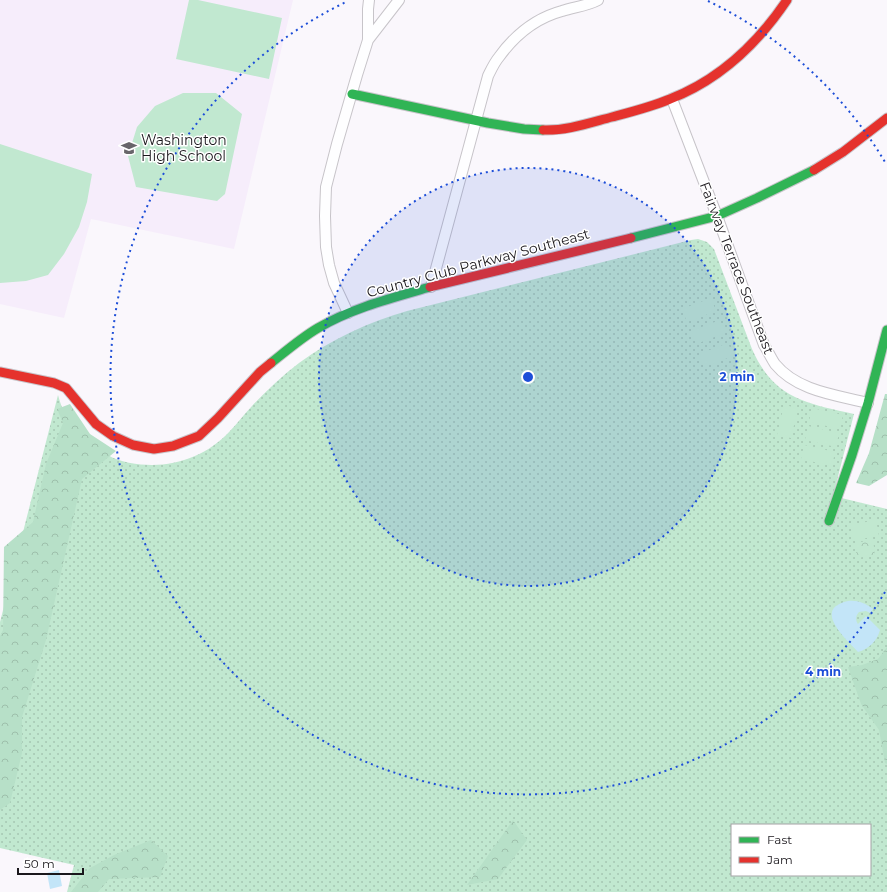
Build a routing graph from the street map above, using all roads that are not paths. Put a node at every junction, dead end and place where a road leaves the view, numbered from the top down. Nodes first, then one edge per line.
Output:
1 (369, 0) edge
2 (399, 0) edge
3 (598, 0) edge
4 (786, 0) edge
5 (368, 40) junction
6 (352, 94) junction
7 (672, 99) junction
8 (887, 118) edge
9 (476, 121) junction
10 (717, 216) junction
11 (431, 287) junction
12 (348, 313) junction
13 (887, 330) edge
14 (0, 372) edge
15 (868, 404) junction
16 (828, 521) dead end

1 - 5 street
2 - 5 street
3 - 9 street
4 - 7 street
5 - 6 street
6 - 9 street
6 - 12 street
7 - 9 street
7 - 10 street, Fairway Terrace Southeast
8 - 10 street, Country Club Parkway Southeast
9 - 11 street
10 - 11 street, Country Club Parkway Southeast
10 - 15 street, Fairway Terrace Southeast
11 - 12 street, Country Club Parkway Southeast
12 - 14 street, Country Club Parkway Southeast
13 - 15 street
15 - 16 street

